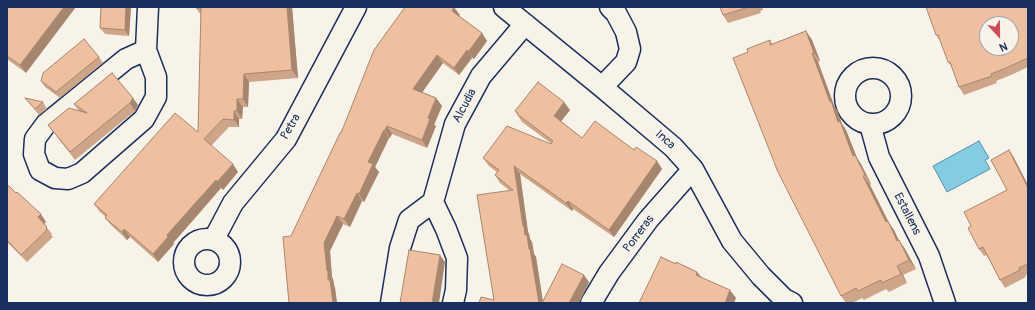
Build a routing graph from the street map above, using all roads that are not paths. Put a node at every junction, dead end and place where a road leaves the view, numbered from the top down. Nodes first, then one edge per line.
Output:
1 (148, 7) edge
2 (356, 7) edge
3 (504, 7) edge
4 (614, 9) edge
5 (525, 24) junction
6 (146, 50) junction
7 (602, 87) junction
8 (870, 124) dead end
9 (693, 169) junction
10 (433, 202) junction
11 (214, 239) dead end
12 (786, 302) edge
13 (391, 303) edge
14 (453, 303) edge
15 (591, 303) edge
16 (945, 303) edge

1 - 6 street
2 - 11 street, Petra
3 - 5 street, Inca
4 - 7 street
5 - 7 street, Inca
5 - 10 street, Alcudia
6 - 6 street
7 - 9 street, Inca
8 - 16 street, Estallens
9 - 12 street, Inca
9 - 15 street, Porreras
10 - 13 street
10 - 14 street

